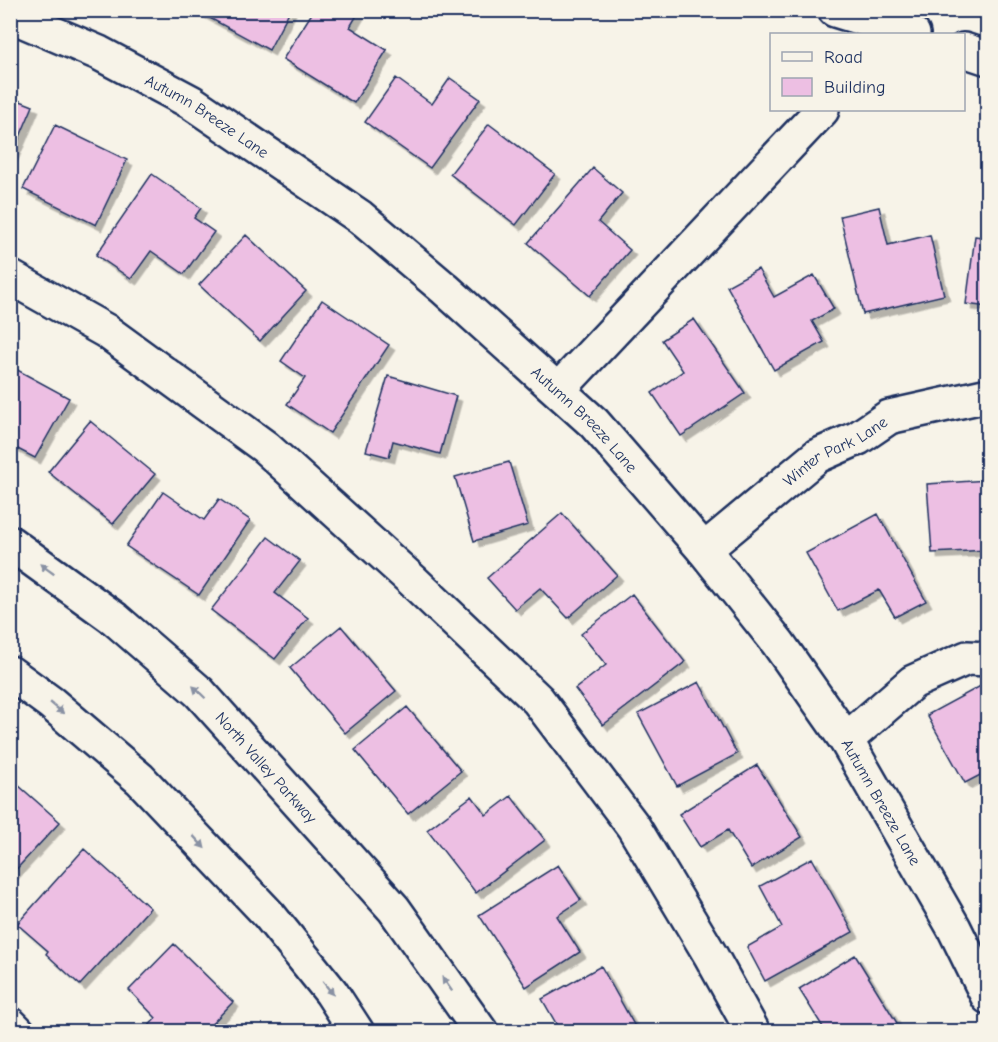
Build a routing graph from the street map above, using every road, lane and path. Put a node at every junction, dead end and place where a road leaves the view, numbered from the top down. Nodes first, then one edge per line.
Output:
1 (10, 15) edge
2 (850, 21) edge
3 (908, 33) edge
4 (965, 51) edge
5 (987, 58) edge
6 (821, 111) edge
7 (10, 277) edge
8 (558, 390) junction
9 (987, 395) edge
10 (10, 543) edge
11 (704, 550) junction
12 (987, 659) edge
13 (10, 673) edge
14 (846, 740) junction
15 (987, 997) edge
16 (10, 1024) edge
17 (18, 1032) edge
18 (357, 1032) edge
19 (481, 1032) edge
20 (753, 1032) edge

1 - 8 street, Autumn Breeze Lane
2 - 3 street
4 - 5 street
6 - 8 street
7 - 20 street
8 - 11 street, Autumn Breeze Lane
9 - 11 street, Winter Park Lane
19 -> 10 street, North Valley Parkway
11 - 14 street, Autumn Breeze Lane
12 - 14 street
13 -> 18 street
14 - 15 street, Autumn Breeze Lane
16 - 17 street

